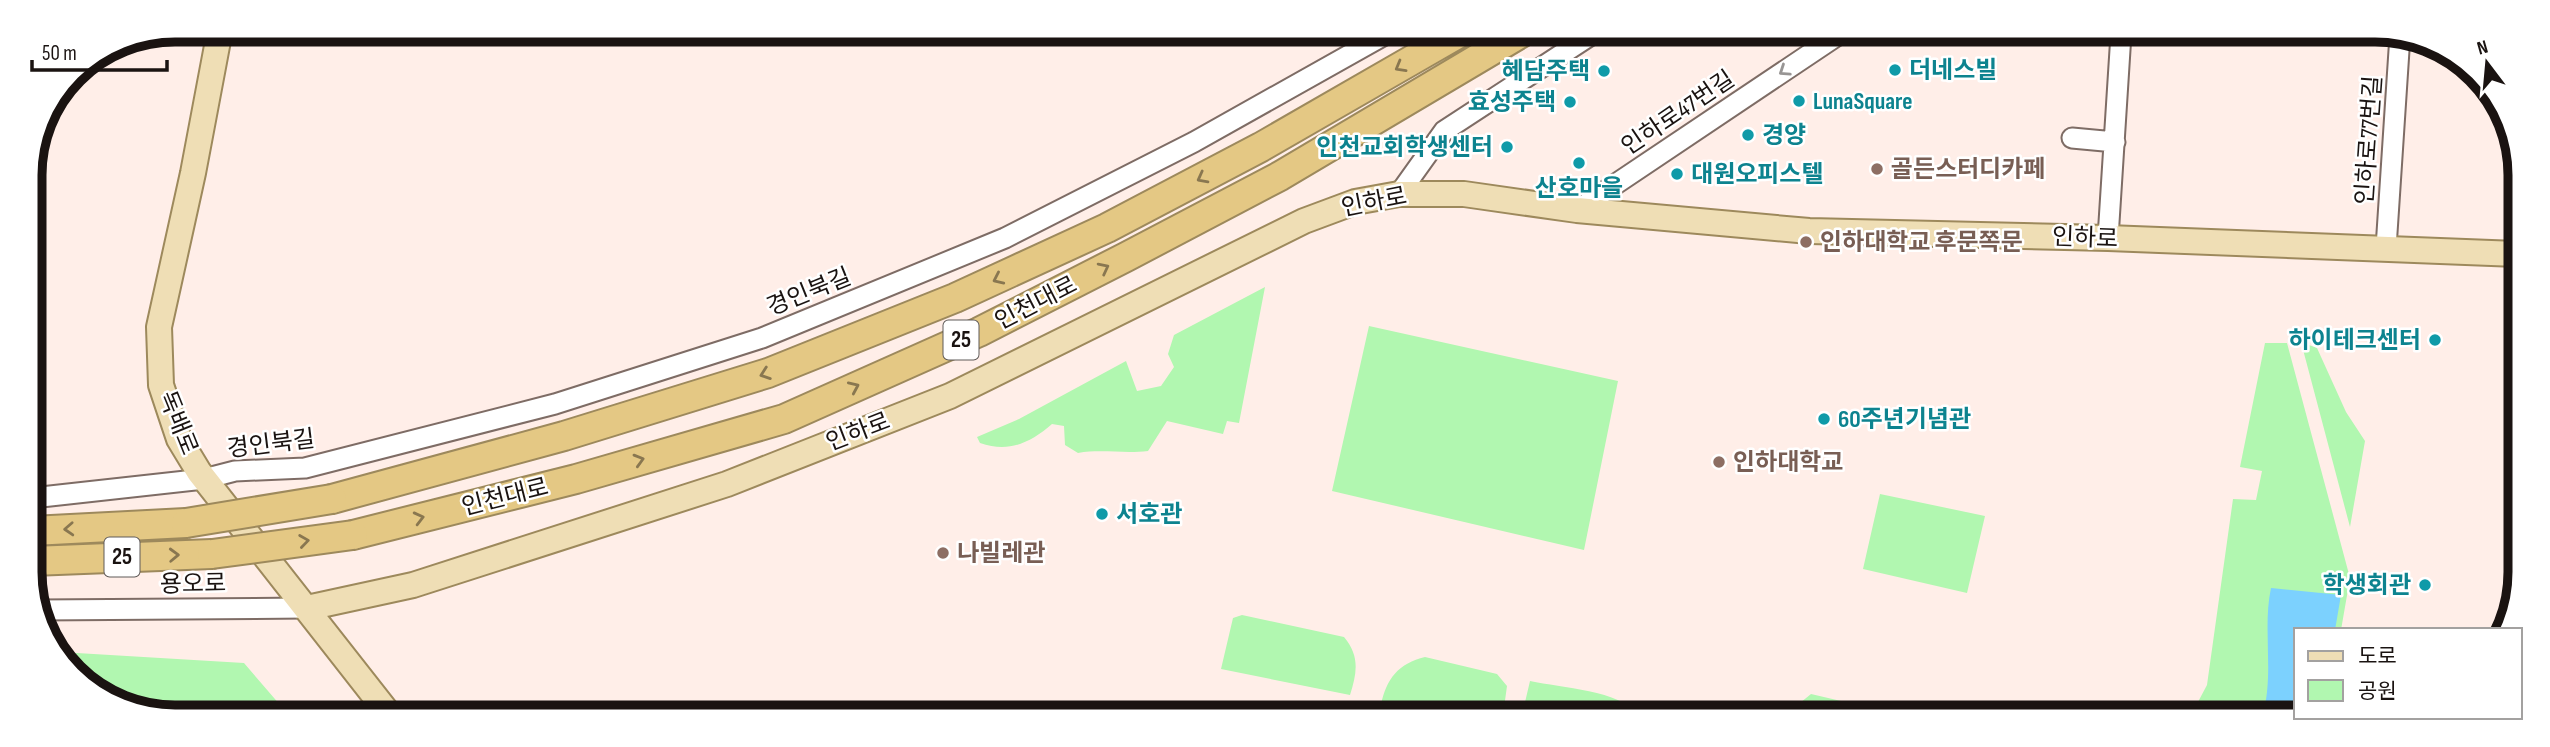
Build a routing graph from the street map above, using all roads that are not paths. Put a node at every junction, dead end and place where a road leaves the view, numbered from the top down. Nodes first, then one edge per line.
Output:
1 (218, 42) edge
2 (1372, 42) edge
3 (1443, 42) edge
4 (1506, 42) edge
5 (1580, 42) edge
6 (1828, 42) edge
7 (2121, 42) edge
8 (2399, 44) edge
9 (2072, 138) dead end
10 (2115, 142) junction
11 (1399, 194) junction
12 (1577, 210) junction
13 (2108, 238) junction
14 (2386, 248) junction
15 (2508, 254) edge
16 (204, 479) junction
17 (42, 497) edge
18 (42, 530) edge
19 (42, 561) edge
20 (307, 608) junction
21 (48, 610) edge
22 (382, 705) edge

1 - 16 main road, 독배로
2 - 16 street, 경인북길
3 -> 18 highway, 인천대로 / 25, bridge
19 -> 4 highway, 인천대로 / 25, bridge
5 - 11 street
6 -> 12 street, 인하로47번길
7 - 10 street
8 - 14 street, 인하로77번길
9 - 10 street
10 - 13 street
11 - 12 main road, 인하로
11 - 20 main road, 인하로
12 - 13 main road, 인하로
13 - 14 main road, 인하로
14 - 15 main road, 인하로
16 - 17 street, 경인북길
16 - 20 main road, 독배로
20 - 21 street, 용오로
20 - 22 main road, 독배로

